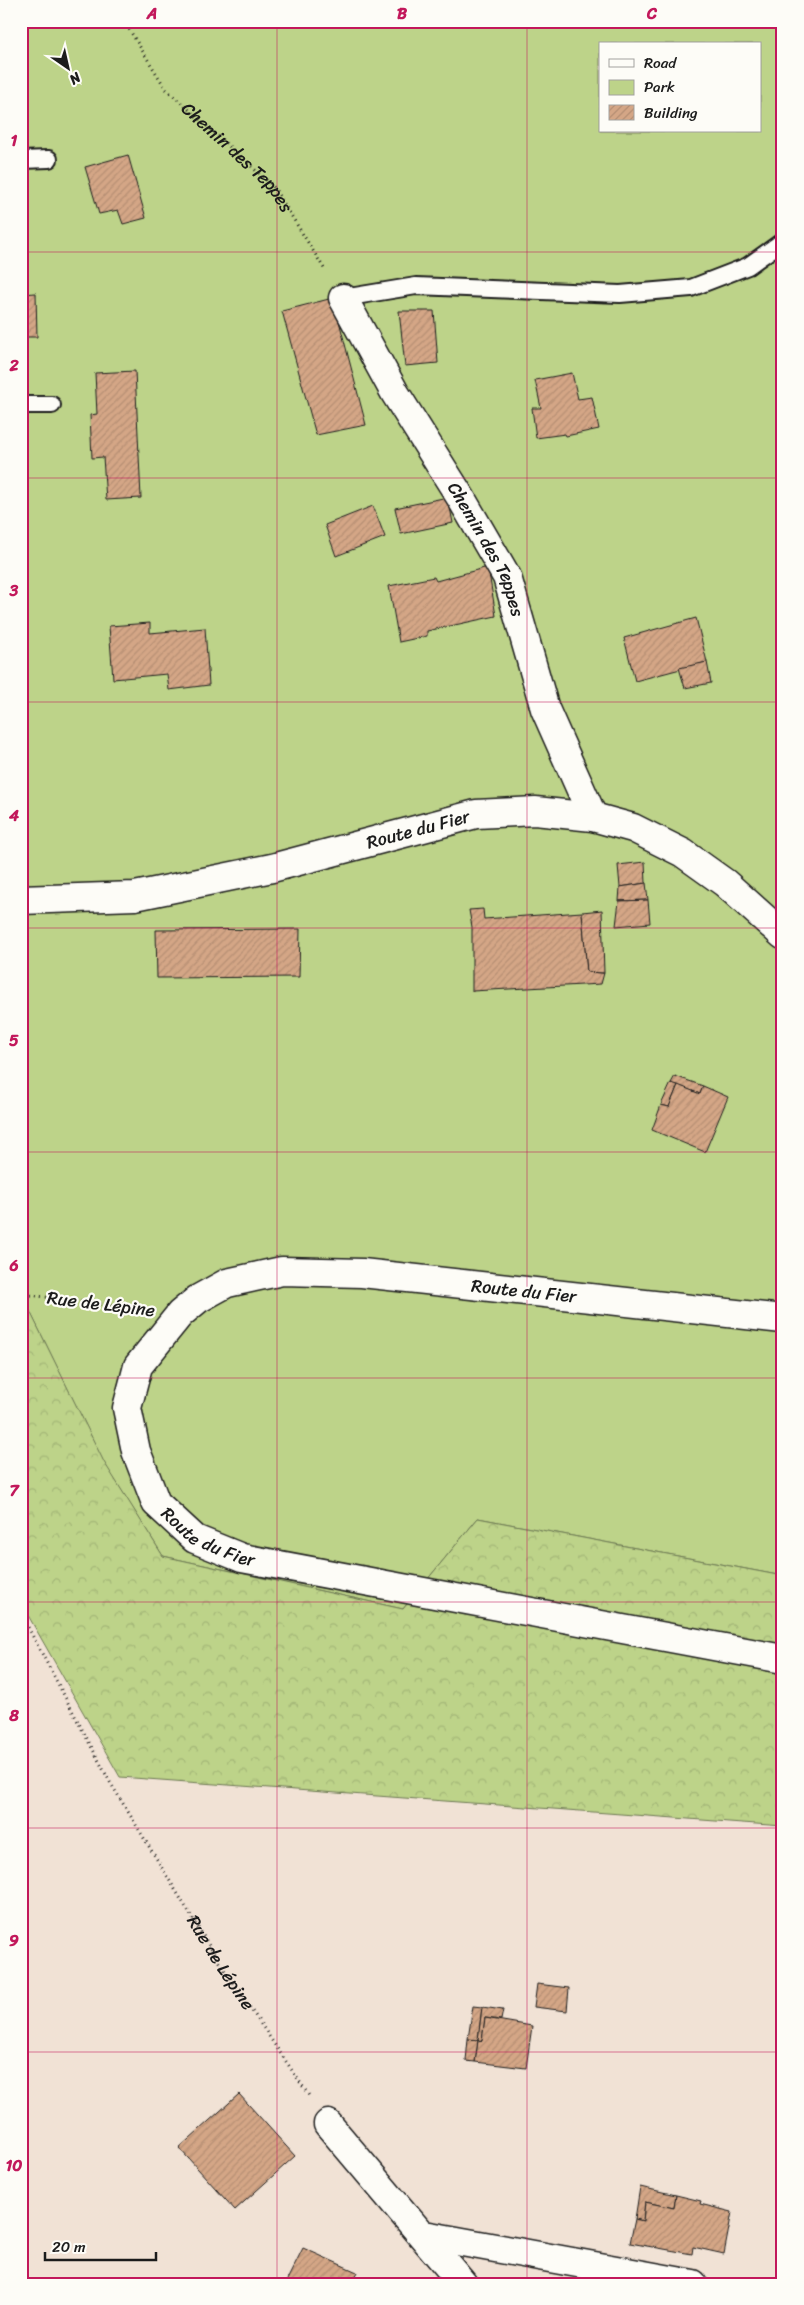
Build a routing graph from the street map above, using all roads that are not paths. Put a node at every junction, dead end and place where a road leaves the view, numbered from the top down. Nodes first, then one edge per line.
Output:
1 (49, 158) dead end
2 (21, 160) edge
3 (783, 241) edge
4 (343, 298) joint
5 (52, 404) dead end
6 (21, 406) edge
7 (593, 817) junction
8 (21, 900) edge
9 (783, 935) edge
10 (783, 1319) edge
11 (783, 1659) edge
12 (328, 2124) road end
13 (424, 2235) junction
14 (463, 2284) edge
15 (693, 2284) edge

1 - 2 lane
3 - 4 lane
4 - 7 main road, Chemin des Teppes
5 - 6 lane
7 - 8 main road, Route du Fier
7 - 9 main road, Route du Fier
10 - 11 main road, Route du Fier
12 - 13 main road
13 - 14 main road
13 - 15 main road

